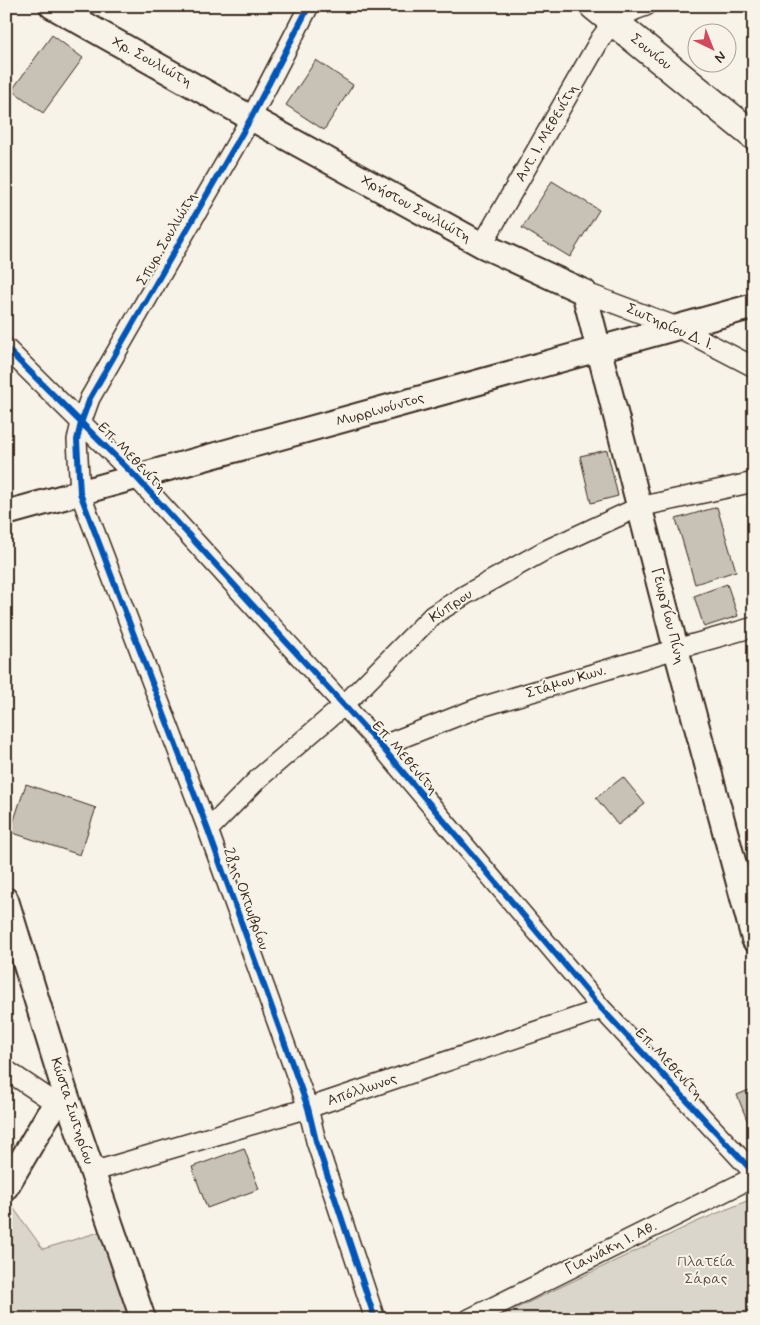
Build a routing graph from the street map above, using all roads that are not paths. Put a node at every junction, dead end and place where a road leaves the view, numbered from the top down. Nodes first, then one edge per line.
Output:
1 (52, 6) edge
2 (309, 6) edge
3 (646, 6) edge
4 (604, 14) edge
5 (251, 118) junction
6 (754, 136) edge
7 (482, 245) junction
8 (584, 292) junction
9 (754, 306) edge
10 (677, 327) junction
11 (6, 348) edge
12 (598, 349) junction
13 (754, 367) edge
14 (80, 423) junction
15 (136, 477) junction
16 (754, 482) edge
17 (80, 493) junction
18 (639, 506) junction
19 (6, 513) edge
20 (754, 627) edge
21 (676, 649) junction
22 (343, 706) junction
23 (380, 746) junction
24 (208, 830) junction
25 (6, 900) edge
26 (754, 939) edge
27 (602, 1010) junction
28 (6, 1070) edge
29 (61, 1098) junction
30 (308, 1108) junction
31 (92, 1172) junction
32 (754, 1173) edge
33 (754, 1176) edge
34 (6, 1188) edge
35 (143, 1319) edge
36 (375, 1319) edge
37 (468, 1319) edge

1 - 5 street, Χρ. Σουλιώτη
2 - 5 street, Σπυρ. Σουλιώτη
3 - 4 street
4 - 6 main road, Σουνίου
4 - 7 street, Αντ. Ι. Μεθενίτη
5 - 7 street, Χρήστου Σουλιώτη
5 - 14 street, Σπυρ. Σουλιώτη
7 - 8 street, Χρήστου Σουλιώτη
8 - 10 street, Σωτηρίου Δ. Ι.
8 - 12 street, Γεωργίου Πίνη
9 - 10 street, Μυρρινούντος
10 - 12 street, Μυρρινούντος
10 - 13 street, Σωτηρίου Δ. Ι.
11 - 14 street, Επ. Μεθενίτη
12 - 15 street, Μυρρινούντος
12 - 18 street, Γεωργίου Πίνη
14 - 15 street, Επ. Μεθενίτη
14 - 17 street, Σπυρ. Σουλιώτη
15 - 17 street, Μυρρινούντος
15 - 22 street, Επ. Μεθενίτη
16 - 18 street, Κύπρου
17 - 19 street, Μυρρινούντος
17 - 24 street, 28ης Οκτωβρίου
18 - 21 street, Γεωργίου Πίνη
18 - 22 street, Κύπρου
20 - 21 street, Στάμου Κων.
21 - 23 street, Στάμου Κων.
21 - 26 street, Γεωργίου Πίνη
22 - 23 street, Επ. Μεθενίτη
22 - 24 street, Κύπρου
23 - 27 street, Επ. Μεθενίτη
24 - 30 street, 28ης Οκτωβρίου
25 - 29 street, Κώστα Σωτηρίου
27 - 30 street, Απόλλωνος
27 - 32 street, Επ. Μεθενίτη
28 - 29 street
29 - 31 street, Κώστα Σωτηρίου
29 - 34 street
30 - 31 street, Απόλλωνος
30 - 36 street, 28ης Οκτωβρίου
31 - 35 street, Κώστα Σωτηρίου
33 - 37 street, Γιαννάκη Ι. Αθ.

